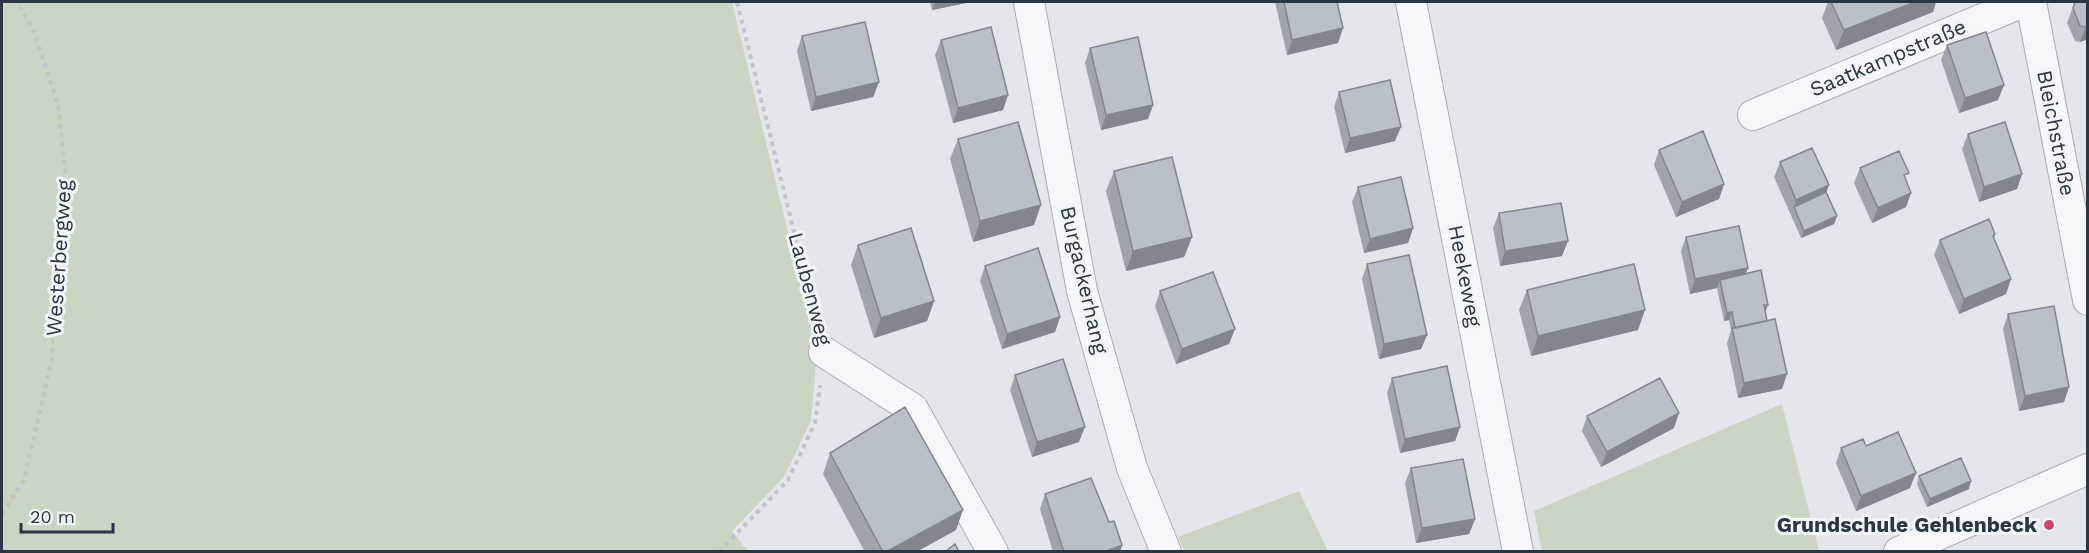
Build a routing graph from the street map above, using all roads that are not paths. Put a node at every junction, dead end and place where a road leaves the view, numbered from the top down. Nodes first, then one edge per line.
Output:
1 (1029, 2) edge
2 (1411, 2) edge
3 (2023, 2) edge
4 (2031, 2) edge
5 (1753, 115) dead end
6 (2088, 300) edge
7 (824, 352) road end
8 (2088, 469) edge
9 (993, 552) edge
10 (1166, 552) edge
11 (1518, 552) edge
12 (1899, 552) edge

1 - 10 street, Burgackerhang
2 - 11 street, Heekeweg
3 - 5 street, Saatkampstraße
4 - 6 street, Bleichstraße
7 - 9 street, Laubenweg
8 - 12 street

